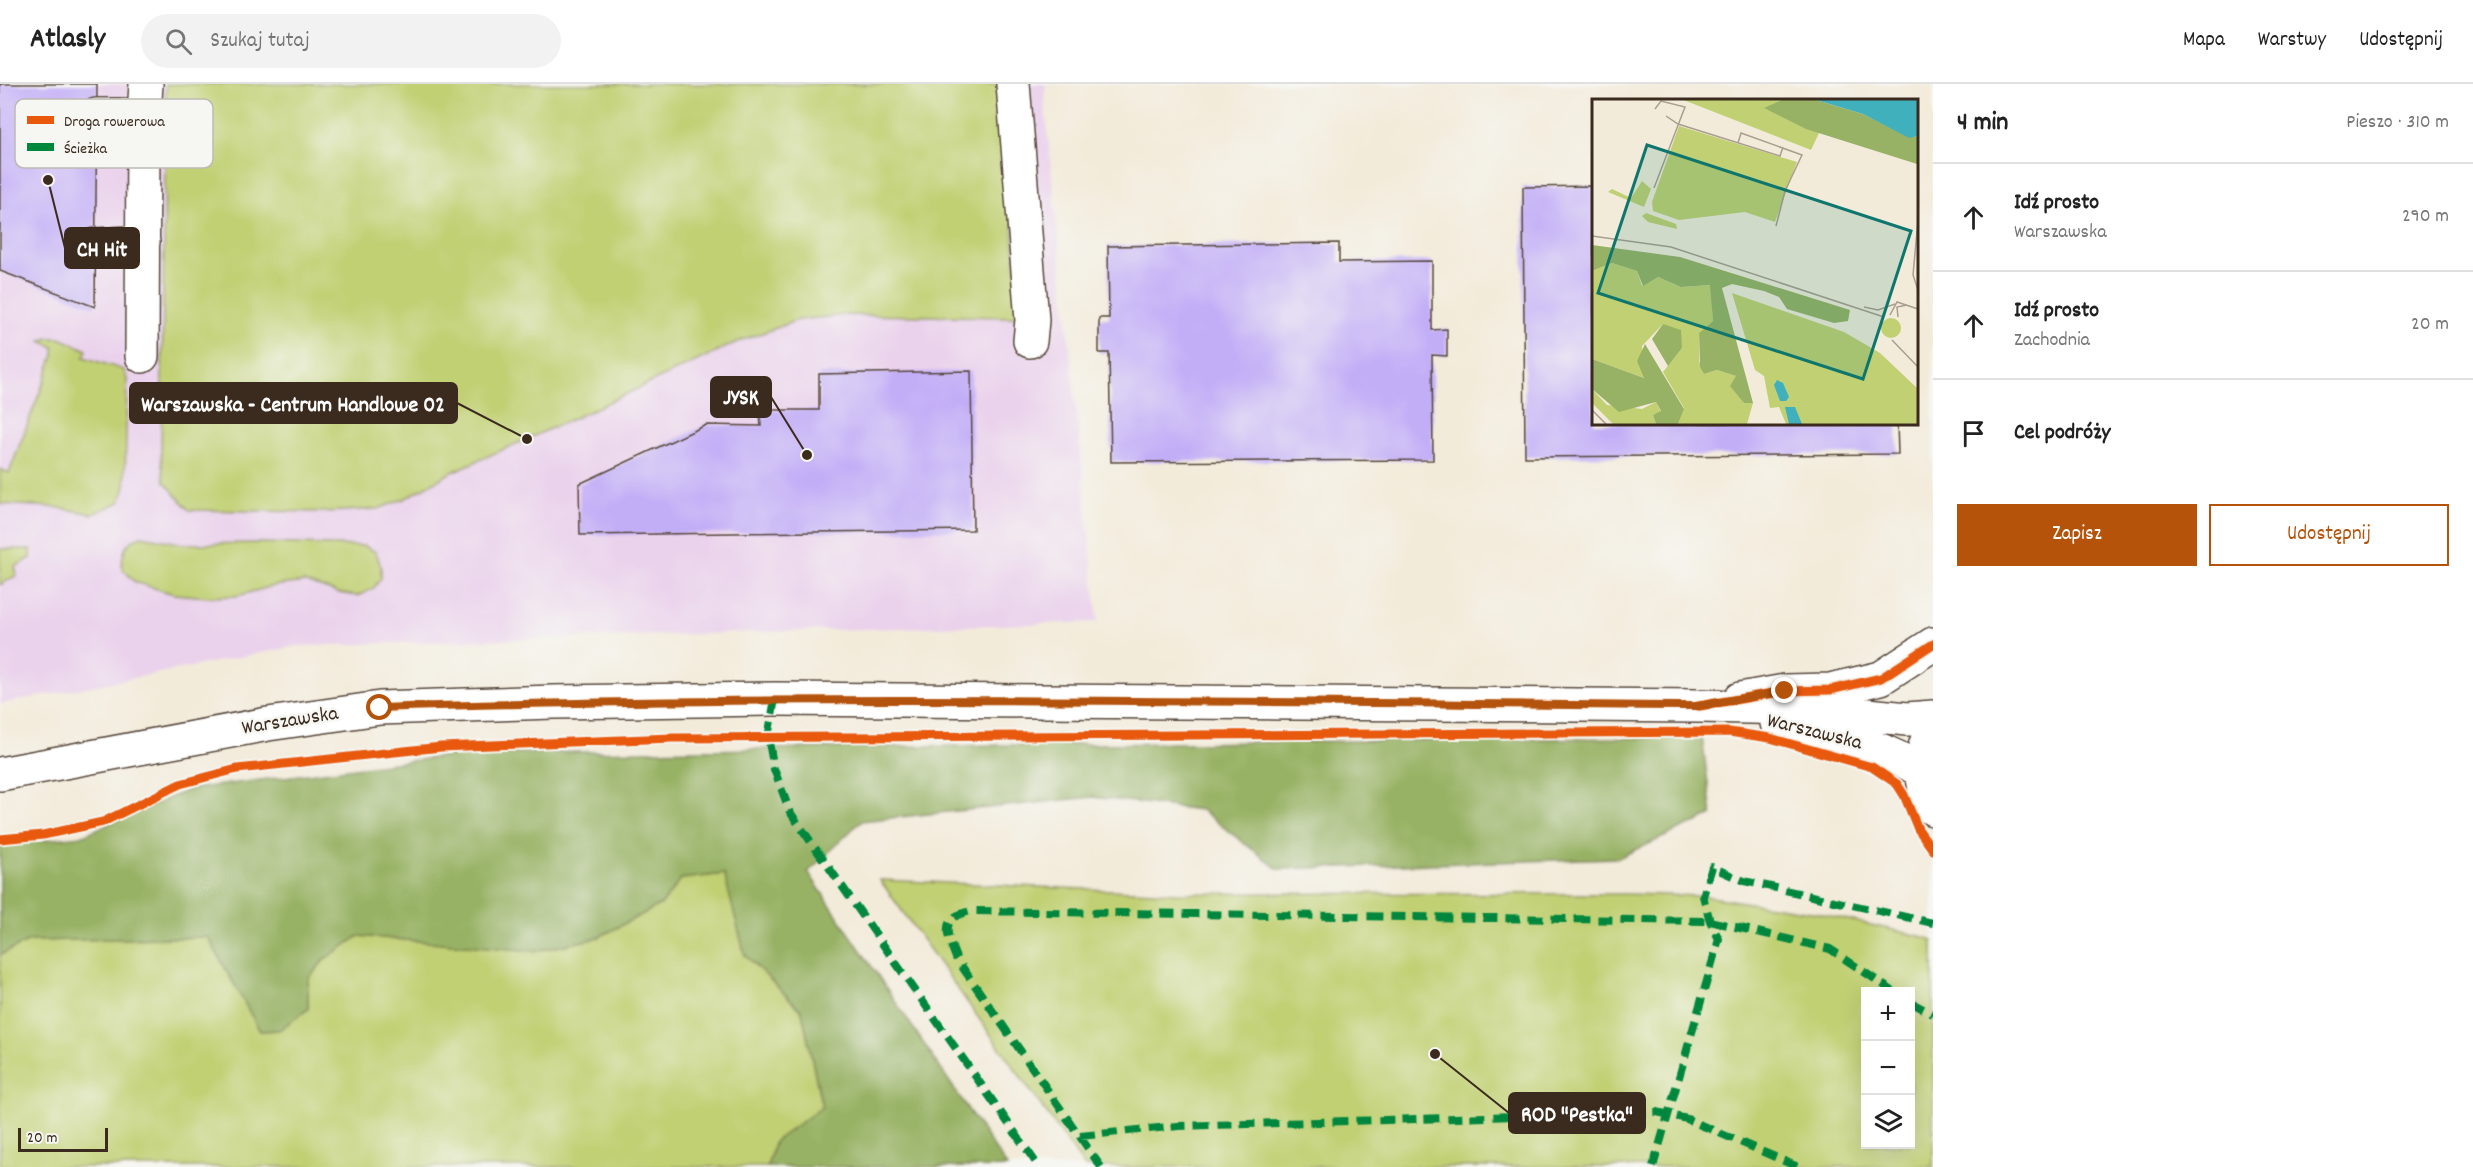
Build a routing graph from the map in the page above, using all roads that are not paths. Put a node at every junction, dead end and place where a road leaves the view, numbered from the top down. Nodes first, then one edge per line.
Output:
1 (1013, 84) edge
2 (144, 168) edge
3 (143, 242) junction
4 (96, 245) dead end
5 (1030, 341) dead end
6 (142, 356) dead end
7 (1933, 644) edge
8 (1699, 706) junction
9 (1933, 717) edge
10 (1933, 727) edge
11 (1923, 773) junction
12 (0, 774) edge
13 (1933, 809) edge

1 - 5 main road
2 - 3 main road
3 - 4 main road
3 - 6 main road
7 - 8 main road
8 - 9 main road, Warszawska
8 - 11 main road, Warszawska
8 - 12 main road, Warszawska
10 - 11 main road
11 - 13 main road

